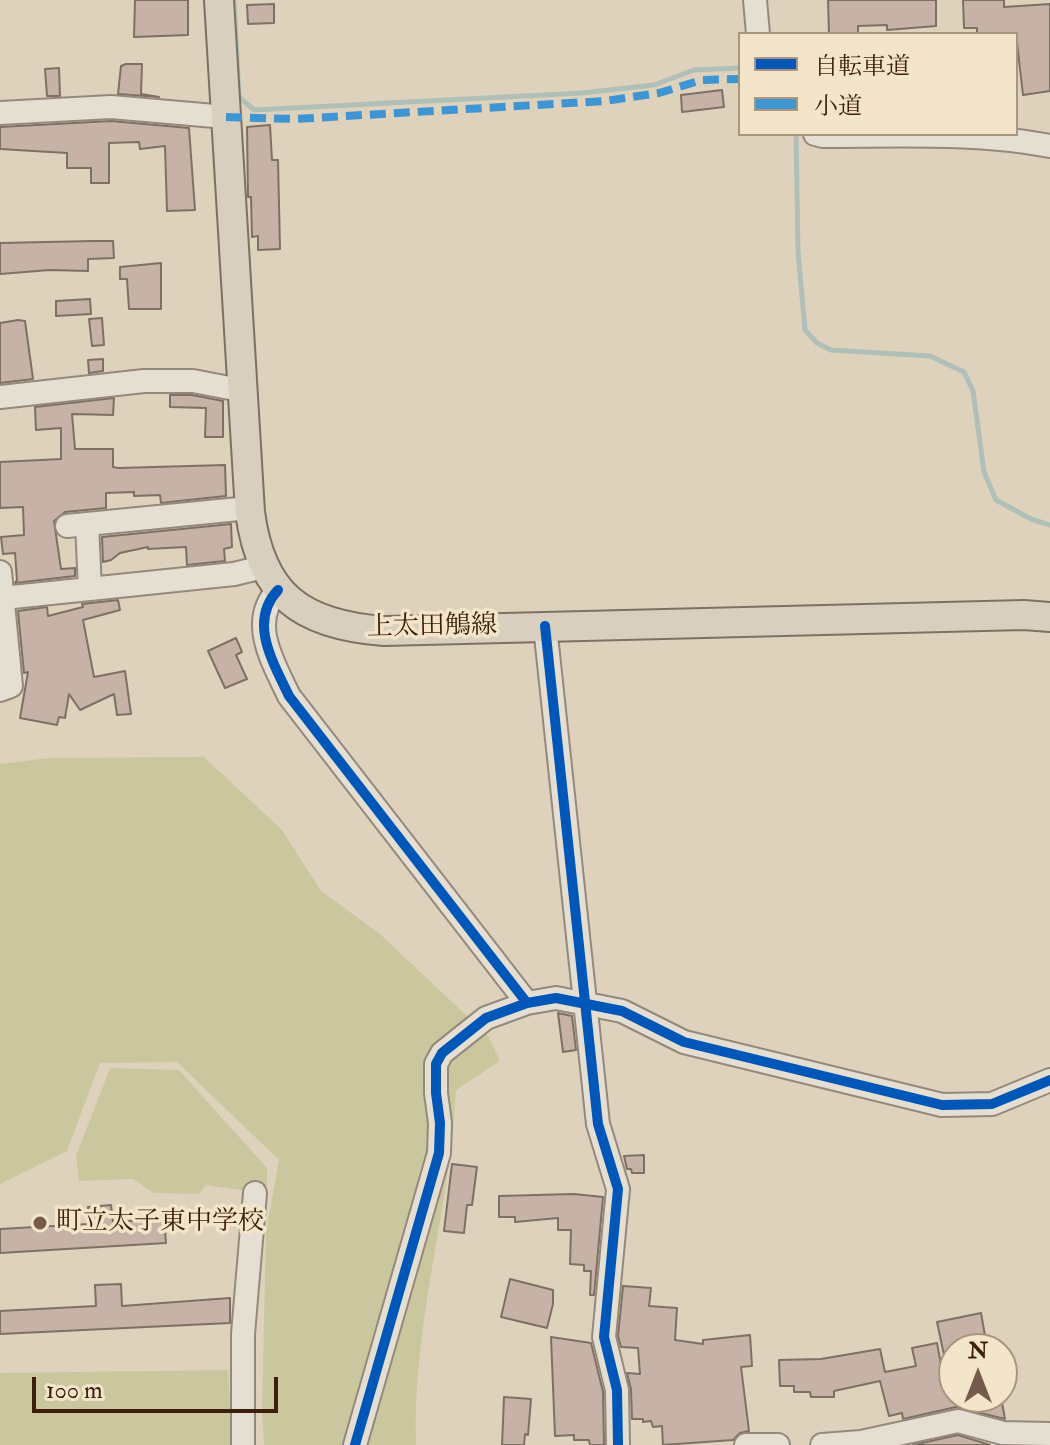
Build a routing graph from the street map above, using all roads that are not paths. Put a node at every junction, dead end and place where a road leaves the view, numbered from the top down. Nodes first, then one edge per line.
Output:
1 (219, 0) edge
2 (755, 0) edge
3 (758, 32) edge
4 (0, 113) edge
5 (226, 117) junction
6 (975, 136) edge
7 (1050, 146) edge
8 (240, 390) junction
9 (0, 397) edge
10 (249, 508) junction
11 (0, 572) edge
12 (271, 578) junction
13 (90, 589) junction
14 (3, 598) junction
15 (1050, 617) edge
16 (545, 626) junction
17 (0, 690) edge
18 (527, 1003) junction
19 (585, 1004) junction
20 (1050, 1080) edge
21 (255, 1193) dead end
22 (1050, 1434) edge
23 (1004, 1439) edge
24 (243, 1445) edge
25 (355, 1445) edge
26 (618, 1445) edge
27 (746, 1445) edge
28 (778, 1445) edge
29 (822, 1445) edge

1 - 5 main road
2 - 3 street
4 - 5 street
5 - 8 main road
6 - 7 street
8 - 9 street
8 - 10 main road
10 - 12 main road
10 - 13 street
11 - 14 street
12 - 13 street
12 - 16 main road, 上太田鵤線
12 - 18 street
13 - 14 street
14 - 17 street
15 - 16 main road, 上太田鵤線
16 - 19 street
18 - 19 street
18 - 25 street
19 - 20 street
19 - 26 street
21 - 24 street
22 - 23 street
23 - 29 street
27 - 28 street

